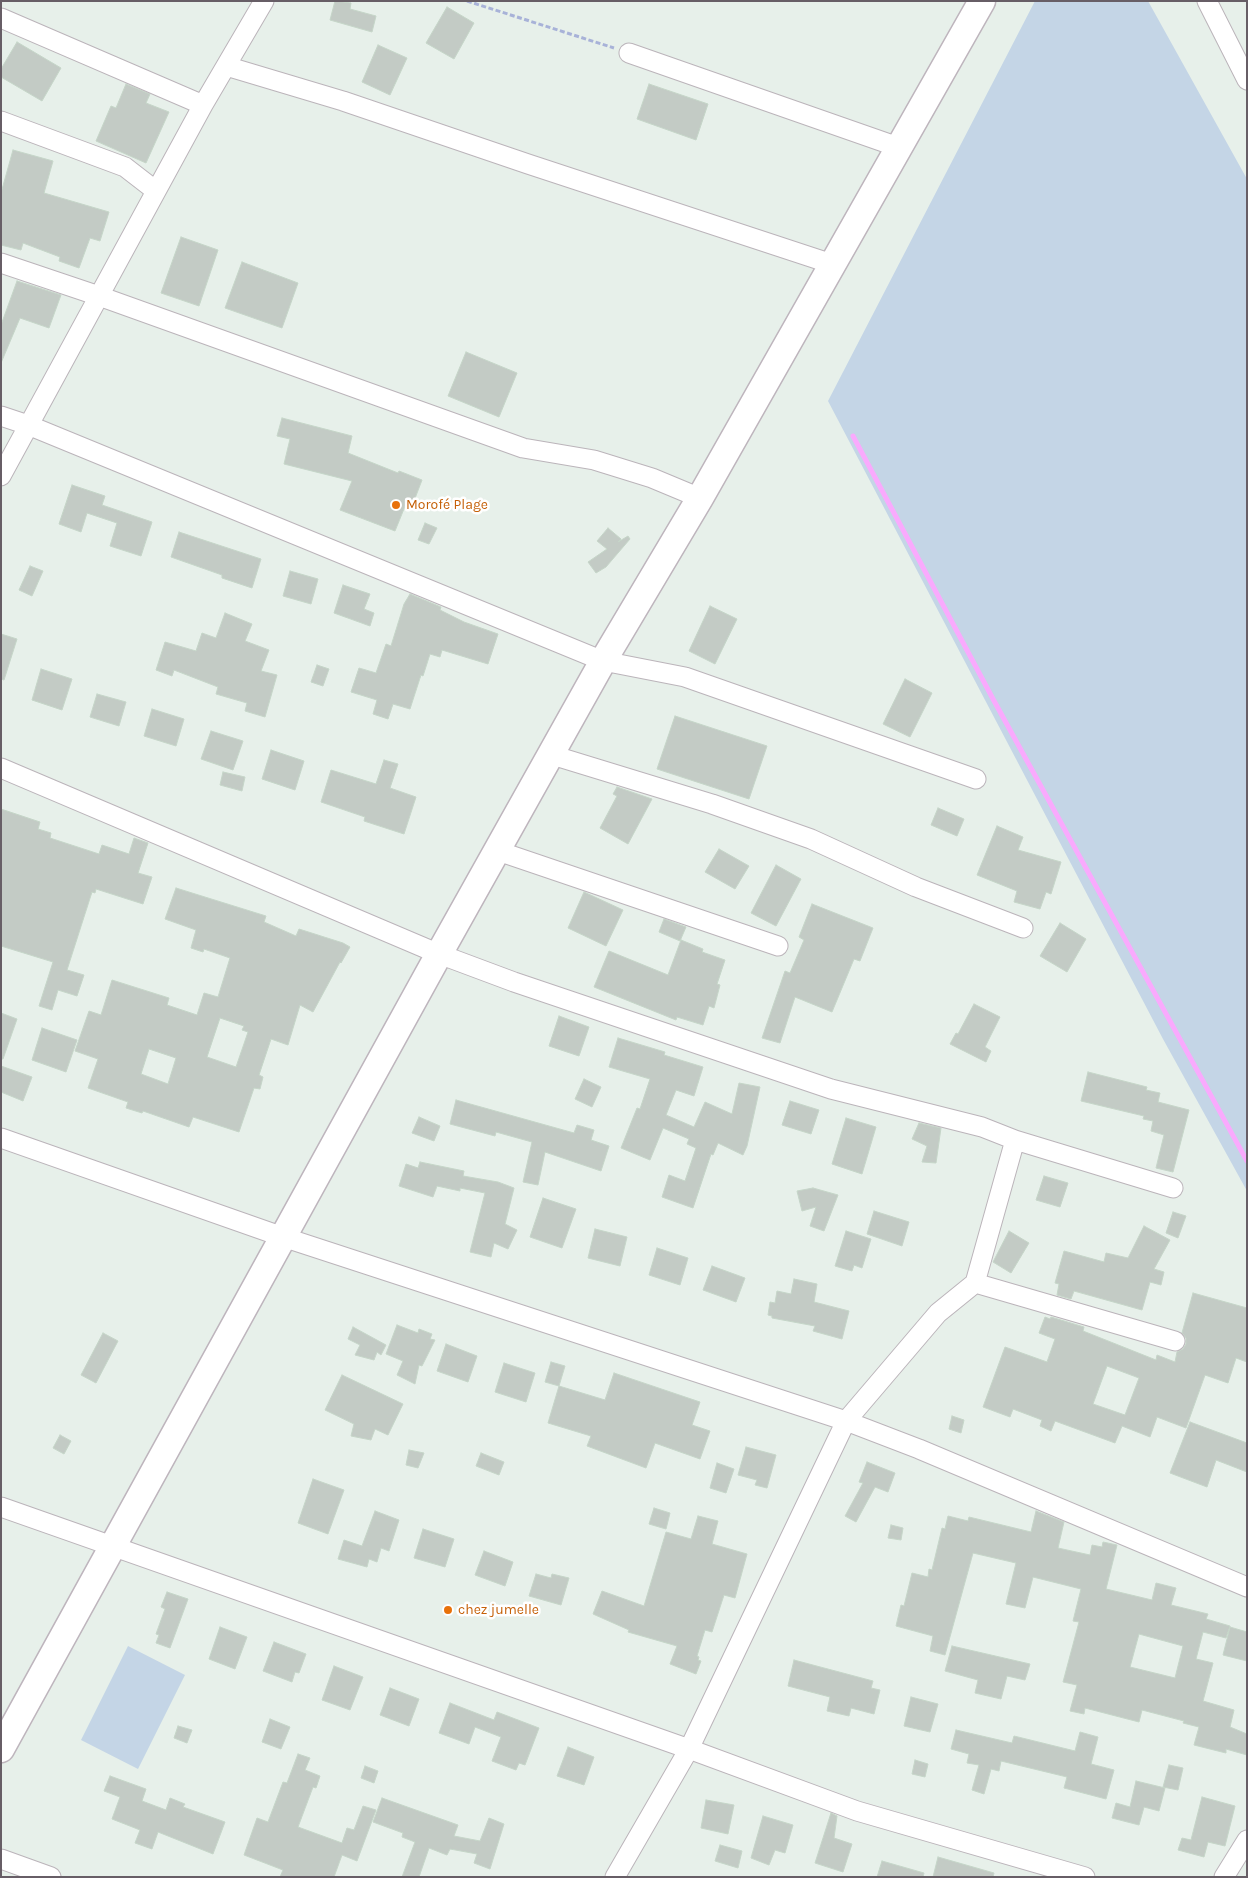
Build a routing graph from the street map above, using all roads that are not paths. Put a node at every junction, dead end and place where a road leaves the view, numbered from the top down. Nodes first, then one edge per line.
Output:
1 (264, 1) edge
2 (982, 1) edge
3 (1206, 1) edge
4 (1, 18) edge
5 (629, 53) road end
6 (226, 66) junction
7 (1247, 80) edge
8 (202, 105) junction
9 (1, 121) edge
10 (898, 147) junction
11 (156, 191) junction
12 (1, 263) edge
13 (832, 264) junction
14 (99, 296) junction
15 (1, 416) edge
16 (28, 425) junction
17 (1, 476) edge
18 (700, 498) junction
19 (604, 661) junction
20 (552, 755) junction
21 (1, 768) edge
22 (976, 779) dead end
23 (498, 851) junction
24 (1023, 928) dead end
25 (778, 946) dead end
26 (440, 954) junction
27 (1, 1138) edge
28 (1015, 1140) junction
29 (1173, 1188) dead end
30 (283, 1237) junction
31 (974, 1283) junction
32 (1175, 1341) dead end
33 (846, 1422) junction
34 (1, 1507) edge
35 (113, 1547) junction
36 (1247, 1587) edge
37 (1, 1749) edge
38 (689, 1749) junction
39 (1247, 1840) edge
40 (1, 1859) edge
41 (51, 1877) edge
42 (615, 1877) edge
43 (1084, 1877) edge
44 (1224, 1877) edge

1 - 6 street
2 - 10 street
3 - 7 street
4 - 8 street
5 - 10 street
6 - 8 street
6 - 13 street
8 - 11 street
9 - 11 street
10 - 13 street
11 - 14 street
12 - 14 street
13 - 18 street
14 - 16 street
14 - 18 street
15 - 16 street
16 - 17 street
16 - 19 street
18 - 19 street
19 - 20 street
19 - 22 street
20 - 23 street
20 - 24 street
21 - 26 street
23 - 25 street
23 - 26 street
26 - 28 street
26 - 30 street
27 - 30 street
28 - 29 street
28 - 31 street
30 - 33 street
30 - 35 street
31 - 32 street
31 - 33 street
33 - 36 street
33 - 38 street
34 - 35 street
35 - 37 street
35 - 38 street
38 - 42 street
38 - 43 street
39 - 44 street
40 - 41 street

